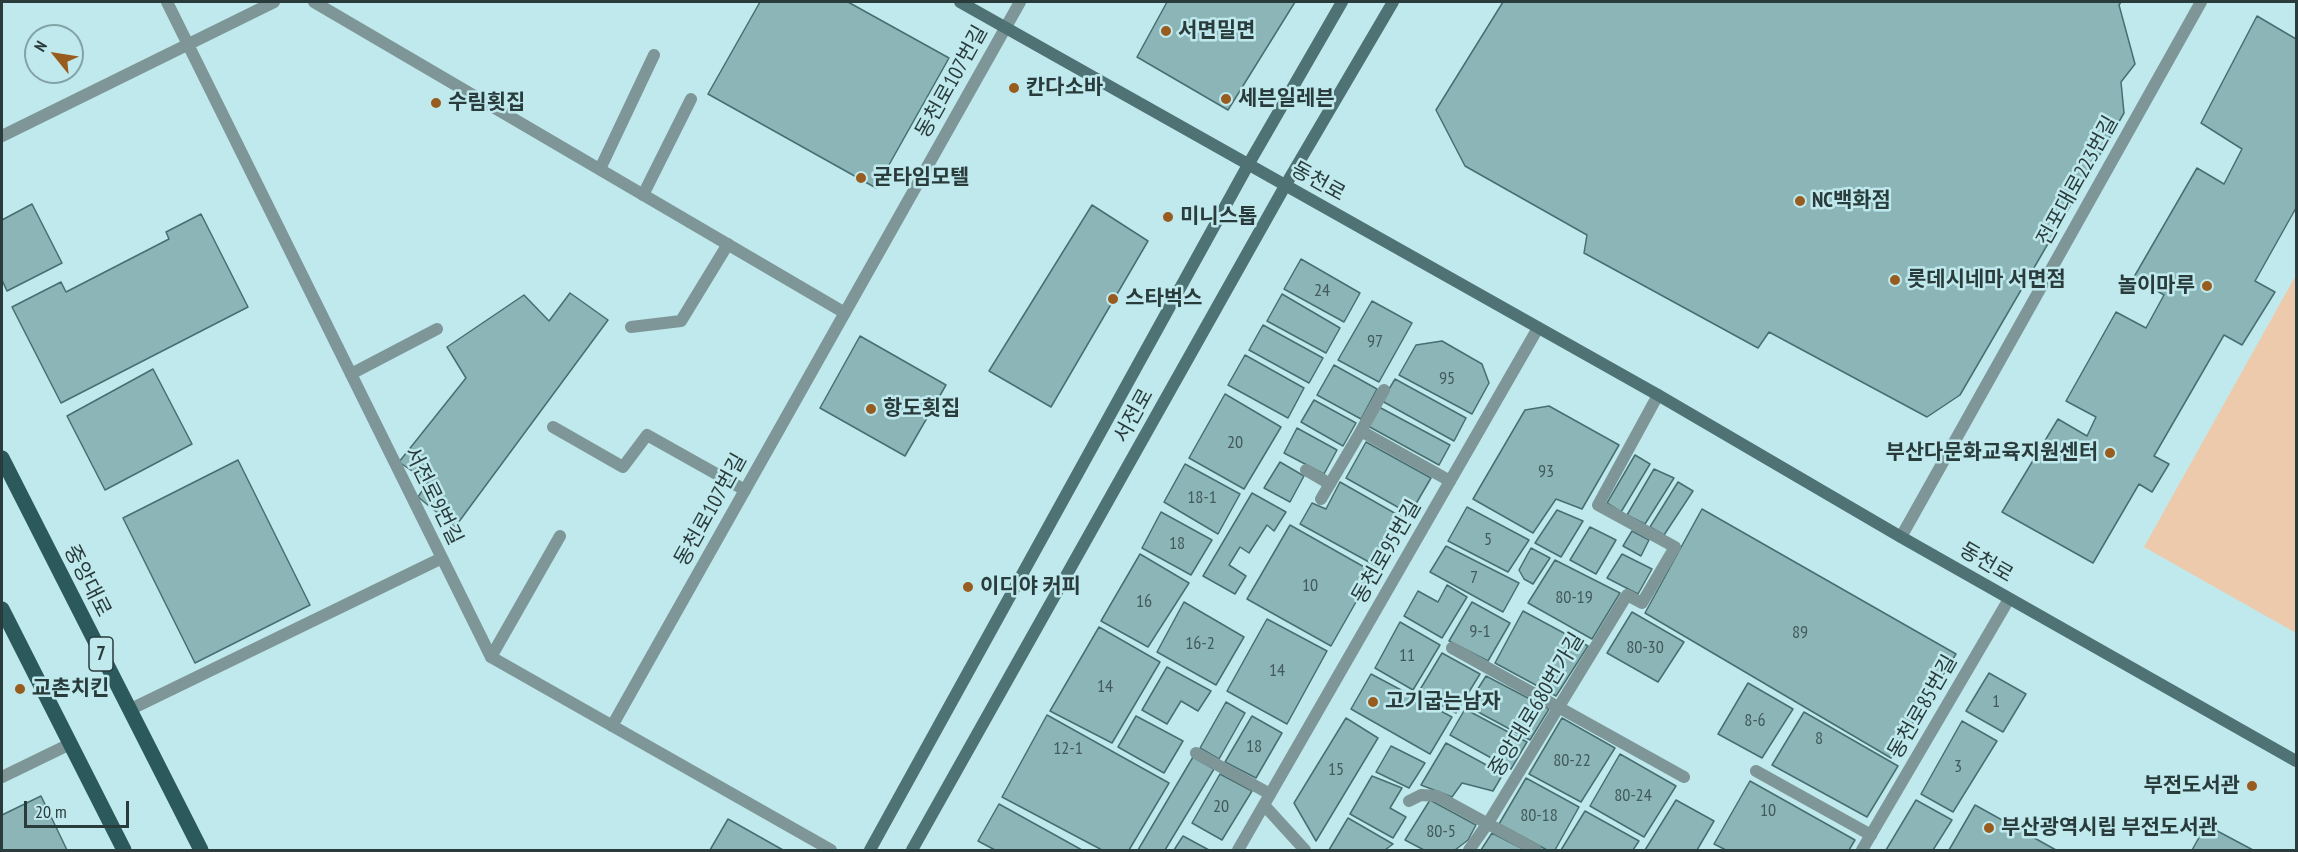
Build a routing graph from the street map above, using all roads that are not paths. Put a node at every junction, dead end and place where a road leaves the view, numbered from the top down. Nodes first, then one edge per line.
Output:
1 (167, 2) edge
2 (274, 2) edge
3 (314, 2) edge
4 (960, 2) edge
5 (1020, 2) edge
6 (1342, 2) edge
7 (1393, 2) edge
8 (2201, 2) edge
9 (1005, 27) junction
10 (188, 45) junction
11 (654, 56) dead end
12 (692, 99) dead end
13 (2, 136) edge
14 (1248, 165) junction
15 (600, 170) junction
16 (1285, 186) junction
17 (643, 195) junction
18 (728, 244) junction
19 (845, 313) junction
20 (631, 327) dead end
21 (1538, 328) junction
22 (437, 329) dead end
23 (351, 374) junction
24 (1384, 390) dead end
25 (1658, 395) junction
26 (553, 427) dead end
27 (1361, 431) junction
28 (2, 458) edge
29 (1306, 470) dead end
30 (1450, 481) junction
31 (1330, 484) junction
32 (745, 490) junction
33 (1321, 499) dead end
34 (560, 536) dead end
35 (1901, 537) junction
36 (442, 558) junction
37 (2009, 599) junction
38 (2, 609) edge
39 (1452, 648) dead end
40 (491, 657) junction
41 (1560, 707) junction
42 (129, 710) junction
43 (612, 726) junction
44 (70, 744) junction
45 (1196, 753) dead end
46 (2296, 761) edge
47 (1756, 771) dead end
48 (2, 777) edge
49 (1684, 777) dead end
50 (1267, 799) junction
51 (1409, 801) dead end
52 (1488, 823) junction
53 (1871, 835) junction
54 (124, 850) edge
55 (201, 850) edge
56 (831, 850) edge
57 (870, 850) edge
58 (912, 850) edge
59 (1238, 850) edge
60 (1305, 850) edge
61 (1469, 850) edge
62 (1536, 850) edge
63 (1862, 850) edge

1 - 10 street, 서전로9번길
2 - 10 street
3 - 15 street
4 - 9 main road, 동천로
5 - 9 street, 동천로107번길
6 - 14 main road, 서전로
7 - 16 main road, 서전로
8 - 35 street, 전포대로223번길
9 - 14 main road, 동천로
9 - 19 street, 동천로107번길
10 - 13 street
10 - 23 street, 서전로9번길
11 - 15 street
12 - 17 street
14 - 16 main road, 동천로
14 - 57 main road, 서전로
15 - 17 street
16 - 21 main road, 동천로
16 - 58 main road, 서전로
17 - 18 street
18 - 19 street
18 - 20 street
19 - 32 street, 동천로107번길
21 - 25 main road, 동천로
21 - 30 street, 동천로95번길
22 - 23 street
23 - 36 street, 서전로9번길
24 - 27 street
25 - 35 main road, 동천로
25 - 41 street, 중앙대로680번가길
26 - 32 street
27 - 30 street
27 - 31 street
28 - 42 main road, 중앙대로 / 7
29 - 31 street
30 - 50 street, 동천로95번길
31 - 33 street
32 - 43 street, 동천로107번길
34 - 40 street
35 - 37 main road, 동천로
36 - 40 street, 서전로9번길
36 - 42 street
37 - 46 main road, 동천로
37 - 53 street, 동천로85번길
38 - 44 main road
39 - 41 street
40 - 43 street
41 - 49 street
41 - 52 street, 중앙대로680번가길
42 - 55 main road, 중앙대로 / 7
43 - 56 street
44 - 48 street
44 - 54 main road
45 - 50 street
47 - 53 street
50 - 59 street, 동천로95번길
50 - 60 street
51 - 52 street
52 - 61 street, 중앙대로680번가길
52 - 62 street
53 - 63 street, 동천로85번길

